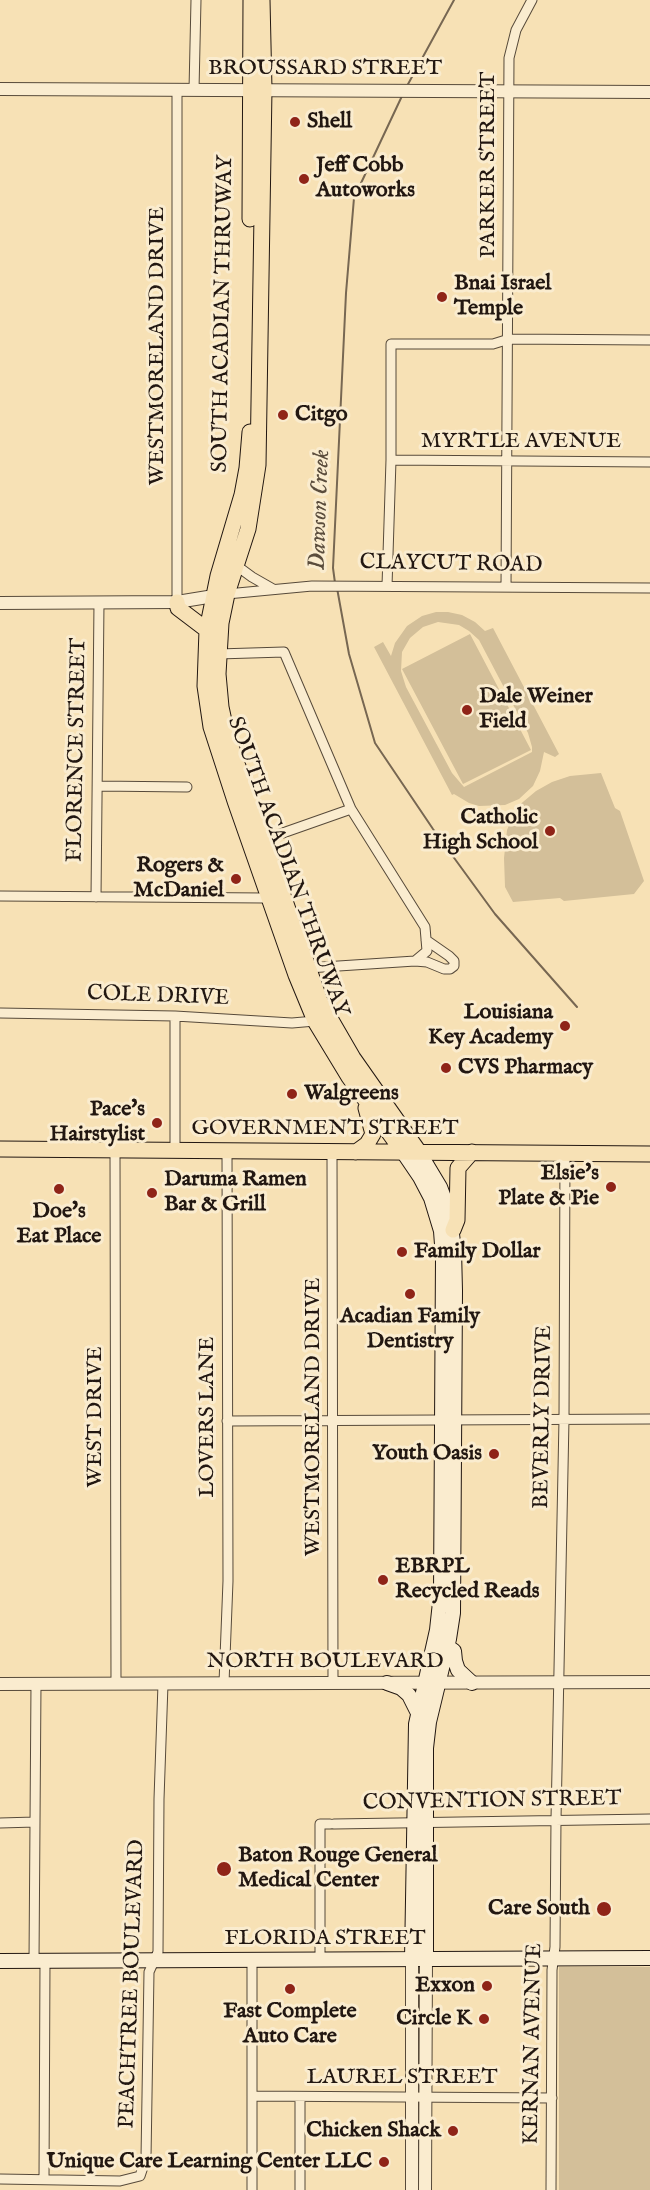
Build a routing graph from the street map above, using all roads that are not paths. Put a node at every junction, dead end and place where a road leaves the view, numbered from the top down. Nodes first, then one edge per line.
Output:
1 (196, 0) edge
2 (251, 0) edge
3 (262, 0) edge
4 (532, 0) edge
5 (0, 89) edge
6 (257, 89) junction
7 (177, 90) junction
8 (194, 90) junction
9 (508, 92) junction
10 (650, 92) edge
11 (509, 339) junction
12 (650, 340) edge
13 (391, 460) junction
14 (507, 461) junction
15 (650, 462) edge
16 (237, 566) junction
17 (387, 586) junction
18 (506, 587) junction
19 (650, 588) edge
20 (273, 589) junction
21 (220, 595) junction
22 (177, 602) junction
23 (0, 603) edge
24 (99, 603) junction
25 (207, 630) junction
26 (218, 654) junction
27 (98, 786) junction
28 (187, 787) dead end
29 (351, 809) junction
30 (257, 842) junction
31 (274, 891) junction
32 (0, 897) edge
33 (96, 897) junction
34 (426, 940) junction
35 (415, 961) junction
36 (308, 968) junction
37 (0, 1012) edge
38 (175, 1016) junction
39 (315, 1020) junction
40 (362, 1096) junction
41 (0, 1149) edge
42 (115, 1150) junction
43 (175, 1150) junction
44 (226, 1151) junction
45 (332, 1152) junction
46 (356, 1152) junction
47 (403, 1152) junction
48 (419, 1152) junction
49 (472, 1152) junction
50 (565, 1153) junction
51 (650, 1154) edge
52 (453, 1230) junction
53 (564, 1419) junction
54 (650, 1419) edge
55 (333, 1420) junction
56 (449, 1420) junction
57 (227, 1421) junction
58 (447, 1646) junction
59 (333, 1682) junction
60 (560, 1682) junction
61 (650, 1682) edge
62 (224, 1683) junction
63 (387, 1683) junction
64 (424, 1683) junction
65 (439, 1683) junction
66 (472, 1683) junction
67 (0, 1684) edge
68 (36, 1684) junction
69 (116, 1684) junction
70 (163, 1684) junction
71 (417, 1711) junction
72 (556, 1819) junction
73 (650, 1819) edge
74 (35, 1822) junction
75 (420, 1822) junction
76 (0, 1823) edge
77 (650, 1958) edge
78 (320, 1959) junction
79 (419, 1959) junction
80 (554, 1959) junction
81 (154, 1960) junction
82 (252, 1960) junction
83 (0, 1961) edge
84 (39, 1961) junction
85 (252, 2096) junction
86 (300, 2097) junction
87 (418, 2097) junction
88 (552, 2098) junction
89 (44, 2179) junction
90 (0, 2180) edge
91 (252, 2190) edge
92 (300, 2190) edge
93 (412, 2190) edge
94 (425, 2190) edge
95 (551, 2190) edge

1 - 8 street
2 - 6 main road, SOUTH ACADIAN THRUWAY
3 - 6 main road, SOUTH ACADIAN THRUWAY
4 - 9 street, PARKER STREET
5 - 7 street, BROUSSARD STREET
6 - 8 street, BROUSSARD STREET
6 - 9 street, BROUSSARD STREET
6 - 16 main road, SOUTH ACADIAN THRUWAY
6 - 21 main road, SOUTH ACADIAN THRUWAY
7 - 8 street, BROUSSARD STREET
7 - 22 street, WESTMORELAND DRIVE
9 - 10 street, BROUSSARD STREET
9 - 11 street, PARKER STREET
11 - 12 street
11 - 13 street
11 - 14 street, PARKER STREET
13 - 14 street, MYRTLE AVENUE
13 - 17 street
14 - 15 street, MYRTLE AVENUE
14 - 18 street, PARKER STREET
16 - 20 street
16 - 21 main road, SOUTH ACADIAN THRUWAY
17 - 18 street, CLAYCUT ROAD
17 - 20 street, CLAYCUT ROAD
18 - 19 street, CLAYCUT ROAD
20 - 21 street, CLAYCUT ROAD
21 - 22 street, CLAYCUT ROAD
21 - 25 main road, SOUTH ACADIAN THRUWAY
21 - 26 main road, SOUTH ACADIAN THRUWAY
22 - 24 street, CLAYCUT ROAD
22 - 25 main road
23 - 24 street, CLAYCUT ROAD
24 - 27 street, FLORENCE STREET
25 - 30 main road, SOUTH ACADIAN THRUWAY
26 - 29 street
26 - 30 main road, SOUTH ACADIAN THRUWAY
27 - 28 street
27 - 33 street, FLORENCE STREET
29 - 30 street
29 - 34 street
30 - 31 main road, SOUTH ACADIAN THRUWAY
31 - 33 street
31 - 36 main road, SOUTH ACADIAN THRUWAY
31 - 39 main road, SOUTH ACADIAN THRUWAY
32 - 33 street
34 - 35 street
34 - 35 street
35 - 36 street
36 - 48 main road, SOUTH ACADIAN THRUWAY
37 - 38 street, COLE DRIVE
38 - 39 street, COLE DRIVE
38 - 43 street
39 - 40 main road, SOUTH ACADIAN THRUWAY
40 - 46 main road
40 - 47 main road, SOUTH ACADIAN THRUWAY
41 - 42 main road, GOVERNMENT STREET
42 - 43 main road, GOVERNMENT STREET
42 - 69 street, WEST DRIVE
43 - 44 main road, GOVERNMENT STREET
44 - 45 main road, GOVERNMENT STREET
44 - 57 street, LOVERS LANE
45 - 46 main road, GOVERNMENT STREET
45 - 55 street, WESTMORELAND DRIVE
46 - 47 main road, GOVERNMENT STREET
47 - 48 main road, GOVERNMENT STREET
47 - 56 main road, SOUTH ACADIAN THRUWAY
48 - 49 main road, GOVERNMENT STREET
48 - 52 main road, SOUTH ACADIAN THRUWAY
49 - 50 main road, GOVERNMENT STREET
49 - 52 main road
50 - 51 main road, GOVERNMENT STREET
50 - 53 street, BEVERLY DRIVE
52 - 56 main road, SOUTH ACADIAN THRUWAY
53 - 54 street
53 - 56 street
53 - 60 street, BEVERLY DRIVE
55 - 56 street
55 - 57 street
55 - 59 street, WESTMORELAND DRIVE
56 - 58 main road, SOUTH ACADIAN THRUWAY
56 - 64 main road, SOUTH ACADIAN THRUWAY
57 - 62 street, LOVERS LANE
58 - 65 main road, SOUTH ACADIAN THRUWAY
58 - 66 main road
59 - 62 street, NORTH BOULEVARD
59 - 63 street, NORTH BOULEVARD
60 - 61 street, NORTH BOULEVARD
60 - 66 street, NORTH BOULEVARD
60 - 72 street, KERNAN AVENUE
62 - 70 street, NORTH BOULEVARD
63 - 64 street, NORTH BOULEVARD
63 - 71 main road
64 - 65 street, NORTH BOULEVARD
64 - 71 main road, SOUTH ACADIAN THRUWAY
65 - 66 street, NORTH BOULEVARD
65 - 75 main road, SOUTH ACADIAN THRUWAY
67 - 68 street, NORTH BOULEVARD
68 - 69 street, NORTH BOULEVARD
68 - 74 street
69 - 70 street, NORTH BOULEVARD
70 - 81 street, PEACHTREE BOULEVARD
71 - 75 main road, SOUTH ACADIAN THRUWAY
72 - 73 street, CONVENTION STREET
72 - 75 street, CONVENTION STREET
72 - 80 street, KERNAN AVENUE
74 - 76 street
74 - 84 street
75 - 78 street, CONVENTION STREET
75 - 79 main road
77 - 80 main road, FLORIDA STREET
78 - 79 main road, FLORIDA STREET
78 - 82 main road, FLORIDA STREET
79 - 80 main road, FLORIDA STREET
79 - 87 street
80 - 88 street, KERNAN AVENUE
81 - 82 main road, FLORIDA STREET
81 - 84 main road, FLORIDA STREET
81 - 89 street, PEACHTREE BOULEVARD
82 - 85 street
83 - 84 main road, FLORIDA STREET
84 - 89 street
85 - 86 street, LAUREL STREET
85 - 91 street
86 - 87 street, LAUREL STREET
86 - 92 street
87 - 88 street, LAUREL STREET
87 - 93 street
87 - 94 street
88 - 95 street, KERNAN AVENUE
89 - 90 street

